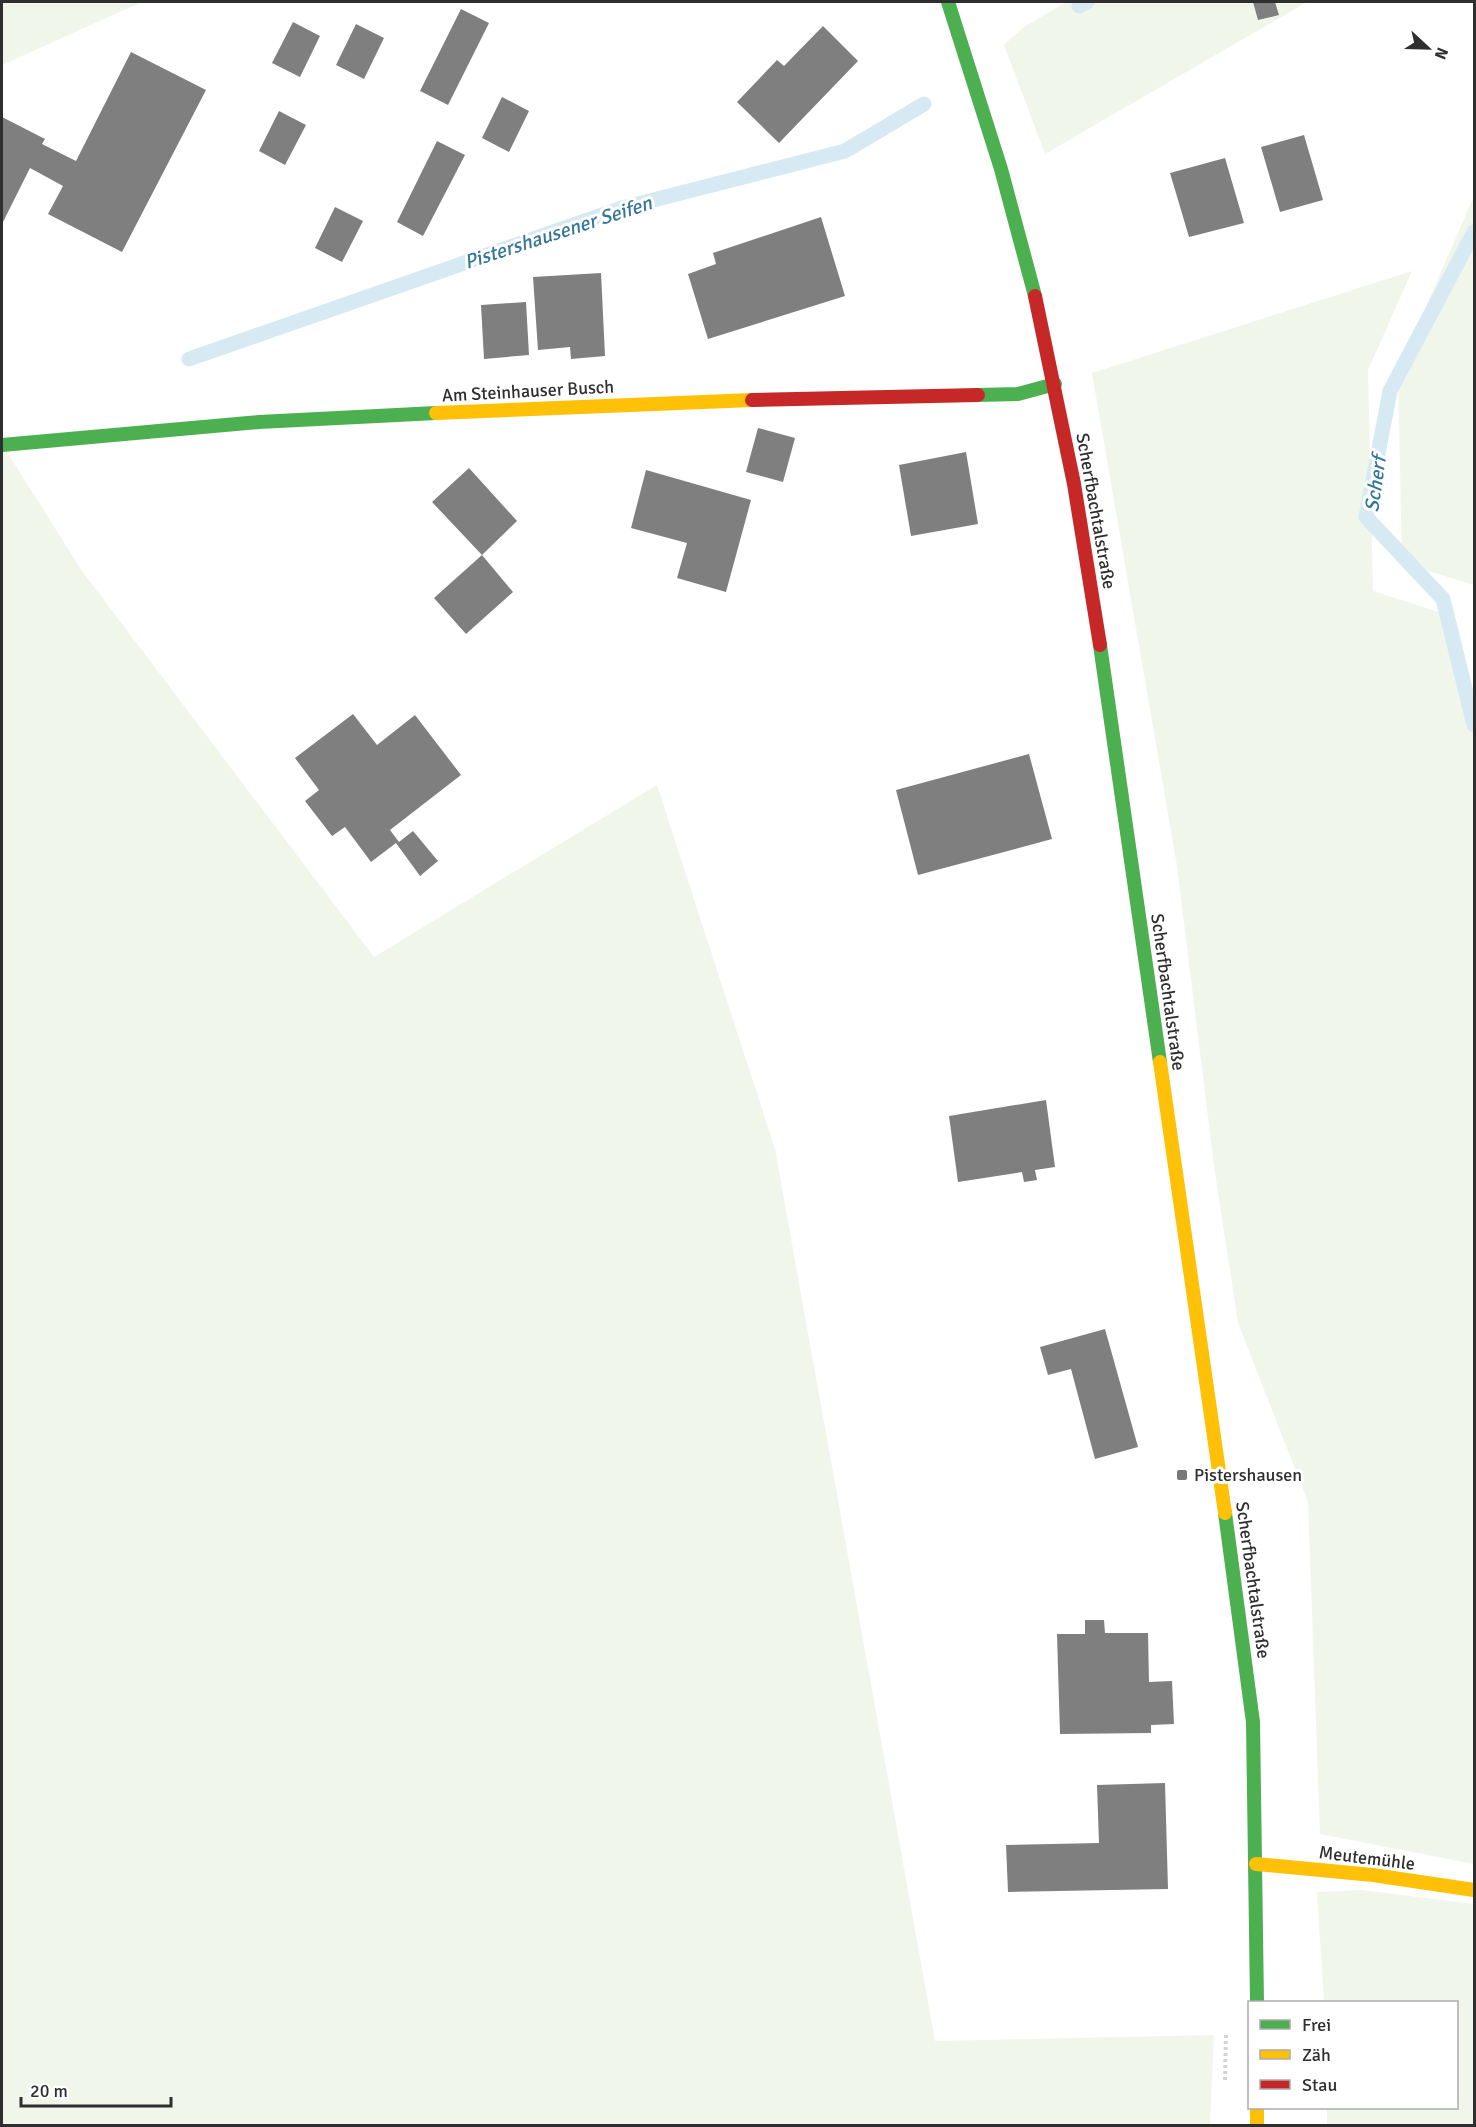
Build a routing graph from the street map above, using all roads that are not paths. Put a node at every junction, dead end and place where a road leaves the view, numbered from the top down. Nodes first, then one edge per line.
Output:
1 (948, 2) edge
2 (1055, 384) junction
3 (2, 445) edge
4 (1256, 1864) junction
5 (1474, 1890) edge
6 (1257, 2001) edge
7 (1257, 2109) edge
8 (1257, 2126) edge

1 - 2 main road, Scherfbachtalstraße
2 - 3 main road, Am Steinhauser Busch
2 - 4 main road, Scherfbachtalstraße
4 - 5 main road, Meutemühle
4 - 6 main road, Scherfbachtalstraße
7 - 8 main road

